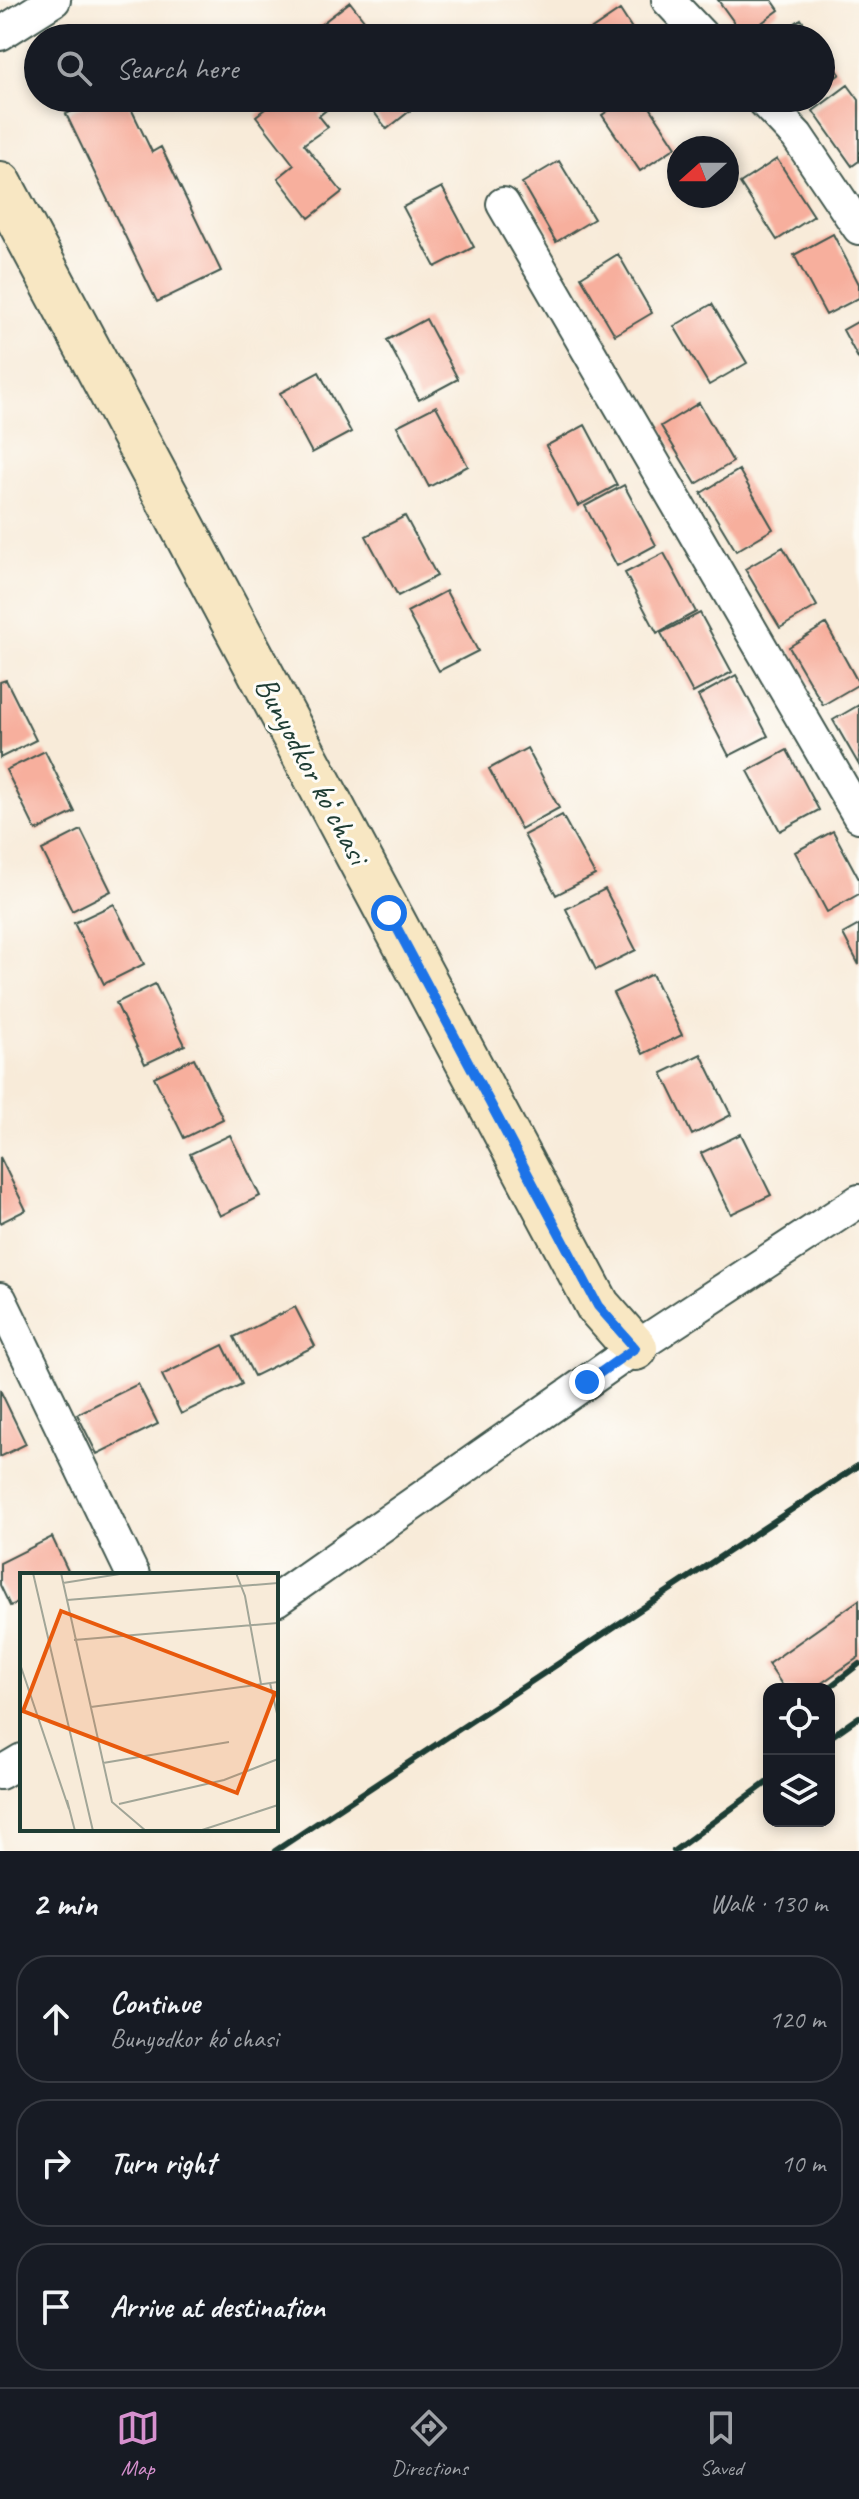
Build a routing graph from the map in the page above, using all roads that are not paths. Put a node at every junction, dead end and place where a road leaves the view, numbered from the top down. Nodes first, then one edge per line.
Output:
1 (54, 0) edge
2 (668, 0) edge
3 (691, 24) edge
4 (0, 34) edge
5 (774, 112) edge
6 (0, 184) edge
7 (503, 204) dead end
8 (859, 228) edge
9 (859, 816) edge
10 (859, 1201) edge
11 (0, 1299) edge
12 (635, 1348) junction
13 (132, 1573) edge
14 (278, 1599) edge
15 (20, 1761) edge
16 (0, 1773) edge

1 - 4 street
2 - 3 street
5 - 8 street
6 - 12 main road, Bunyodkor koʻchasi
7 - 9 street
10 - 12 street
11 - 13 street
12 - 14 street
15 - 16 street

